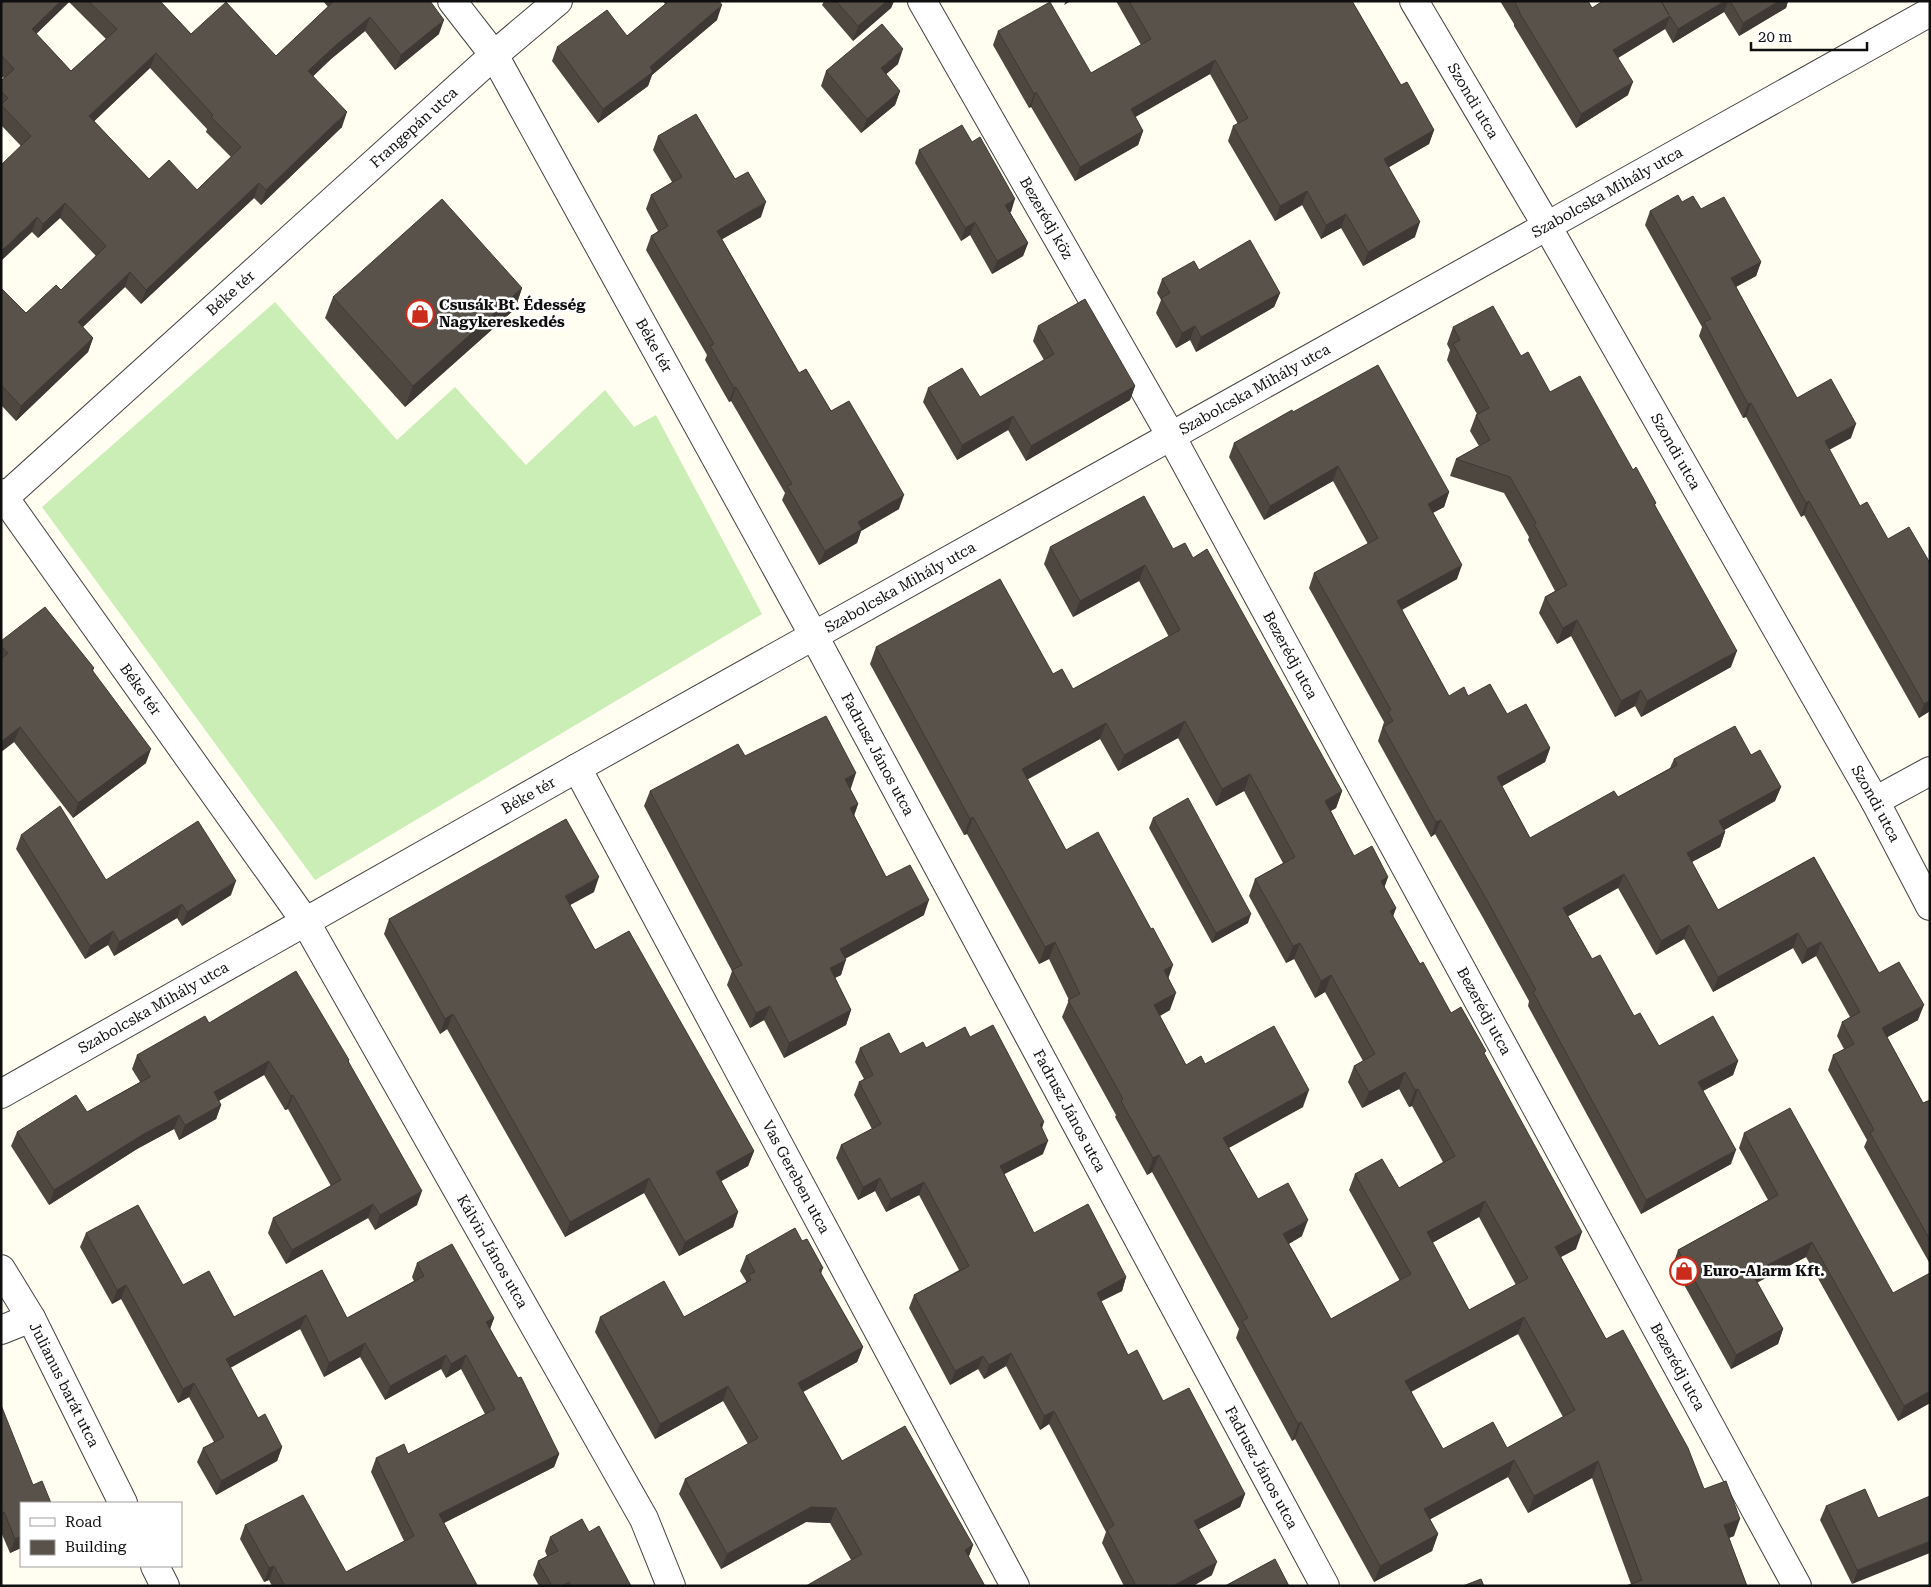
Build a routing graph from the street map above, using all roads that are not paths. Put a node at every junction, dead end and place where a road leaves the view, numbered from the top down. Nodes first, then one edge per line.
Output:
1 (452, 1) edge
2 (558, 1) edge
3 (922, 1) edge
4 (1414, 1) edge
5 (1930, 12) edge
6 (494, 55) junction
7 (1547, 226) junction
8 (272, 255) joint
9 (1171, 436) junction
10 (3, 495) edge
11 (814, 636) junction
12 (578, 768) junction
13 (1930, 770) edge
14 (1875, 801) junction
15 (1930, 906) edge
16 (305, 921) junction
17 (1, 1094) edge
18 (1, 1268) edge
19 (31, 1318) junction
20 (1, 1330) edge
21 (123, 1502) edge
22 (156, 1567) edge
23 (165, 1586) edge
24 (671, 1586) edge
25 (1015, 1586) edge
26 (1325, 1586) edge
27 (1797, 1586) edge

1 - 6 street
2 - 6 street, Frangepán utca
3 - 9 street, Bezerédj köz
4 - 7 street, Szondi utca
5 - 7 street, Szabolcska Mihály utca
6 - 8 street, Frangepán utca
6 - 11 street, Béke tér
7 - 9 street, Szabolcska Mihály utca
7 - 14 street, Szondi utca
8 - 10 street, Béke tér
9 - 11 street, Szabolcska Mihály utca
9 - 27 street, Bezerédj utca
10 - 16 street, Béke tér
11 - 12 street, Szabolcska Mihály utca
11 - 26 street, Fadrusz János utca
12 - 16 street, Béke tér
12 - 25 street, Vas Gereben utca
13 - 14 street
14 - 15 street, Szondi utca
16 - 17 street, Szabolcska Mihály utca
16 - 24 street, Kálvin János utca
18 - 19 street, Julianus barát utca
19 - 20 street
19 - 21 street, Julianus barát utca
22 - 23 street

